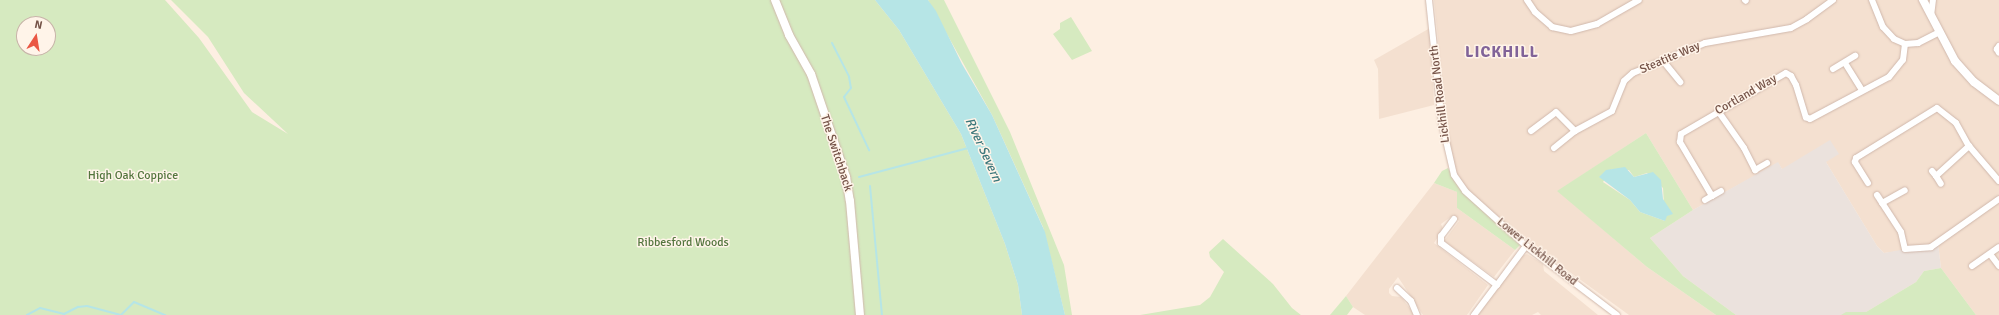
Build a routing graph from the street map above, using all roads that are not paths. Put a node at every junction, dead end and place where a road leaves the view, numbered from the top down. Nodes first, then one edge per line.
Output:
1 (775, 0) edge
2 (1429, 0) edge
3 (1527, 0) edge
4 (1639, 0) edge
5 (1833, 0) edge
6 (1872, 0) edge
7 (1923, 0) edge
8 (1933, 0) edge
9 (1931, 16) junction
10 (1938, 33) junction
11 (1905, 44) junction
12 (1999, 46) edge
13 (1999, 53) edge
14 (1855, 56) dead end
15 (1664, 62) junction
16 (1845, 63) junction
17 (1833, 69) dead end
18 (1680, 82) dead end
19 (1862, 90) junction
20 (1999, 101) edge
21 (1718, 111) junction
22 (1531, 131) dead end
23 (1574, 131) junction
24 (1969, 146) junction
25 (1554, 148) dead end
26 (1767, 163) dead end
27 (1755, 170) junction
28 (1748, 174) dead end
29 (1999, 181) edge
30 (1868, 183) dead end
31 (1941, 184) dead end
32 (1461, 186) joint
33 (1905, 190) dead end
34 (1721, 191) dead end
35 (1877, 195) dead end
36 (1712, 196) junction
37 (1999, 199) edge
38 (1705, 200) dead end
39 (1882, 203) junction
40 (1454, 219) dead end
41 (1526, 246) junction
42 (1999, 247) edge
43 (1990, 254) junction
44 (1972, 266) dead end
45 (1999, 266) edge
46 (1497, 285) junction
47 (1397, 288) dead end
48 (1608, 312) edge
49 (860, 315) edge
50 (1417, 315) edge
51 (1474, 315) edge
52 (1617, 315) edge

1 - 49 main road, The Switchback
2 - 32 street, Lickhill Road North
3 - 4 street
5 - 15 street, Steatite Way
6 - 11 street
7 - 9 main road
8 - 9 street
9 - 10 main road
10 - 11 street
10 - 20 main road
11 - 19 street, Cortland Way
12 - 13 street
14 - 16 street
15 - 18 street
15 - 23 street, Steatite Way
16 - 17 street
16 - 19 street
19 - 21 street, Cortland Way
21 - 27 street
21 - 36 street, Cortland Way
22 - 23 street
23 - 25 street, Steatite Way
24 - 29 street
24 - 30 street
24 - 31 street
26 - 27 street
27 - 28 street
32 - 41 street, Lower Lickhill Road
33 - 39 street
34 - 36 street
35 - 39 street
36 - 38 street
37 - 39 street
40 - 46 street
41 - 46 street
41 - 48 street, Lower Lickhill Road
42 - 43 street
43 - 44 street
43 - 45 street
46 - 51 street
47 - 50 street
48 - 52 street, Lower Lickhill Road

